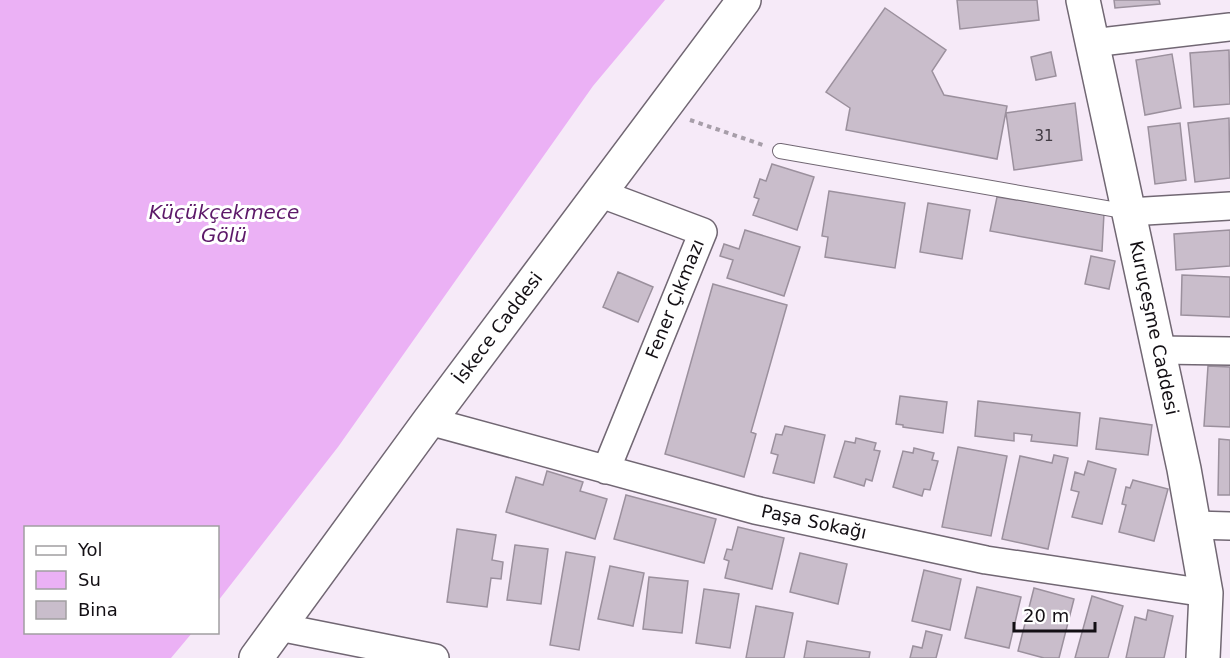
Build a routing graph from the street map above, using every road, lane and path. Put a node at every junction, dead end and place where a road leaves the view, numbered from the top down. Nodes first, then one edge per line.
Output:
1 (744, 0) edge
2 (1083, 0) edge
3 (1230, 27) edge
4 (1092, 43) junction
5 (662, 110) junction
6 (780, 151) joint
7 (599, 193) junction
8 (1230, 206) edge
9 (1129, 212) junction
10 (1158, 350) junction
11 (1230, 351) edge
12 (429, 421) junction
13 (606, 470) junction
14 (1194, 525) junction
15 (1230, 526) edge
16 (1206, 593) junction
17 (279, 627) junction
18 (256, 658) edge
19 (435, 658) edge
20 (1203, 658) edge

1 - 5 street, İskece Caddesi
2 - 4 street, Kuruçeşme Caddesi
3 - 4 street
4 - 9 street, Kuruçeşme Caddesi
5 - 6 path
5 - 7 street, İskece Caddesi
6 - 9 lane
7 - 12 street, İskece Caddesi
7 - 13 street, Fener Çıkmazı
8 - 9 street
9 - 10 street, Kuruçeşme Caddesi
10 - 11 street
10 - 14 street, Kuruçeşme Caddesi
12 - 13 street, Paşa Sokağı
12 - 17 street, İskece Caddesi
13 - 16 street, Paşa Sokağı
14 - 15 street
14 - 16 street, Kuruçeşme Caddesi
16 - 20 street, Kuruçeşme Caddesi
17 - 18 street, İskece Caddesi
17 - 19 street

